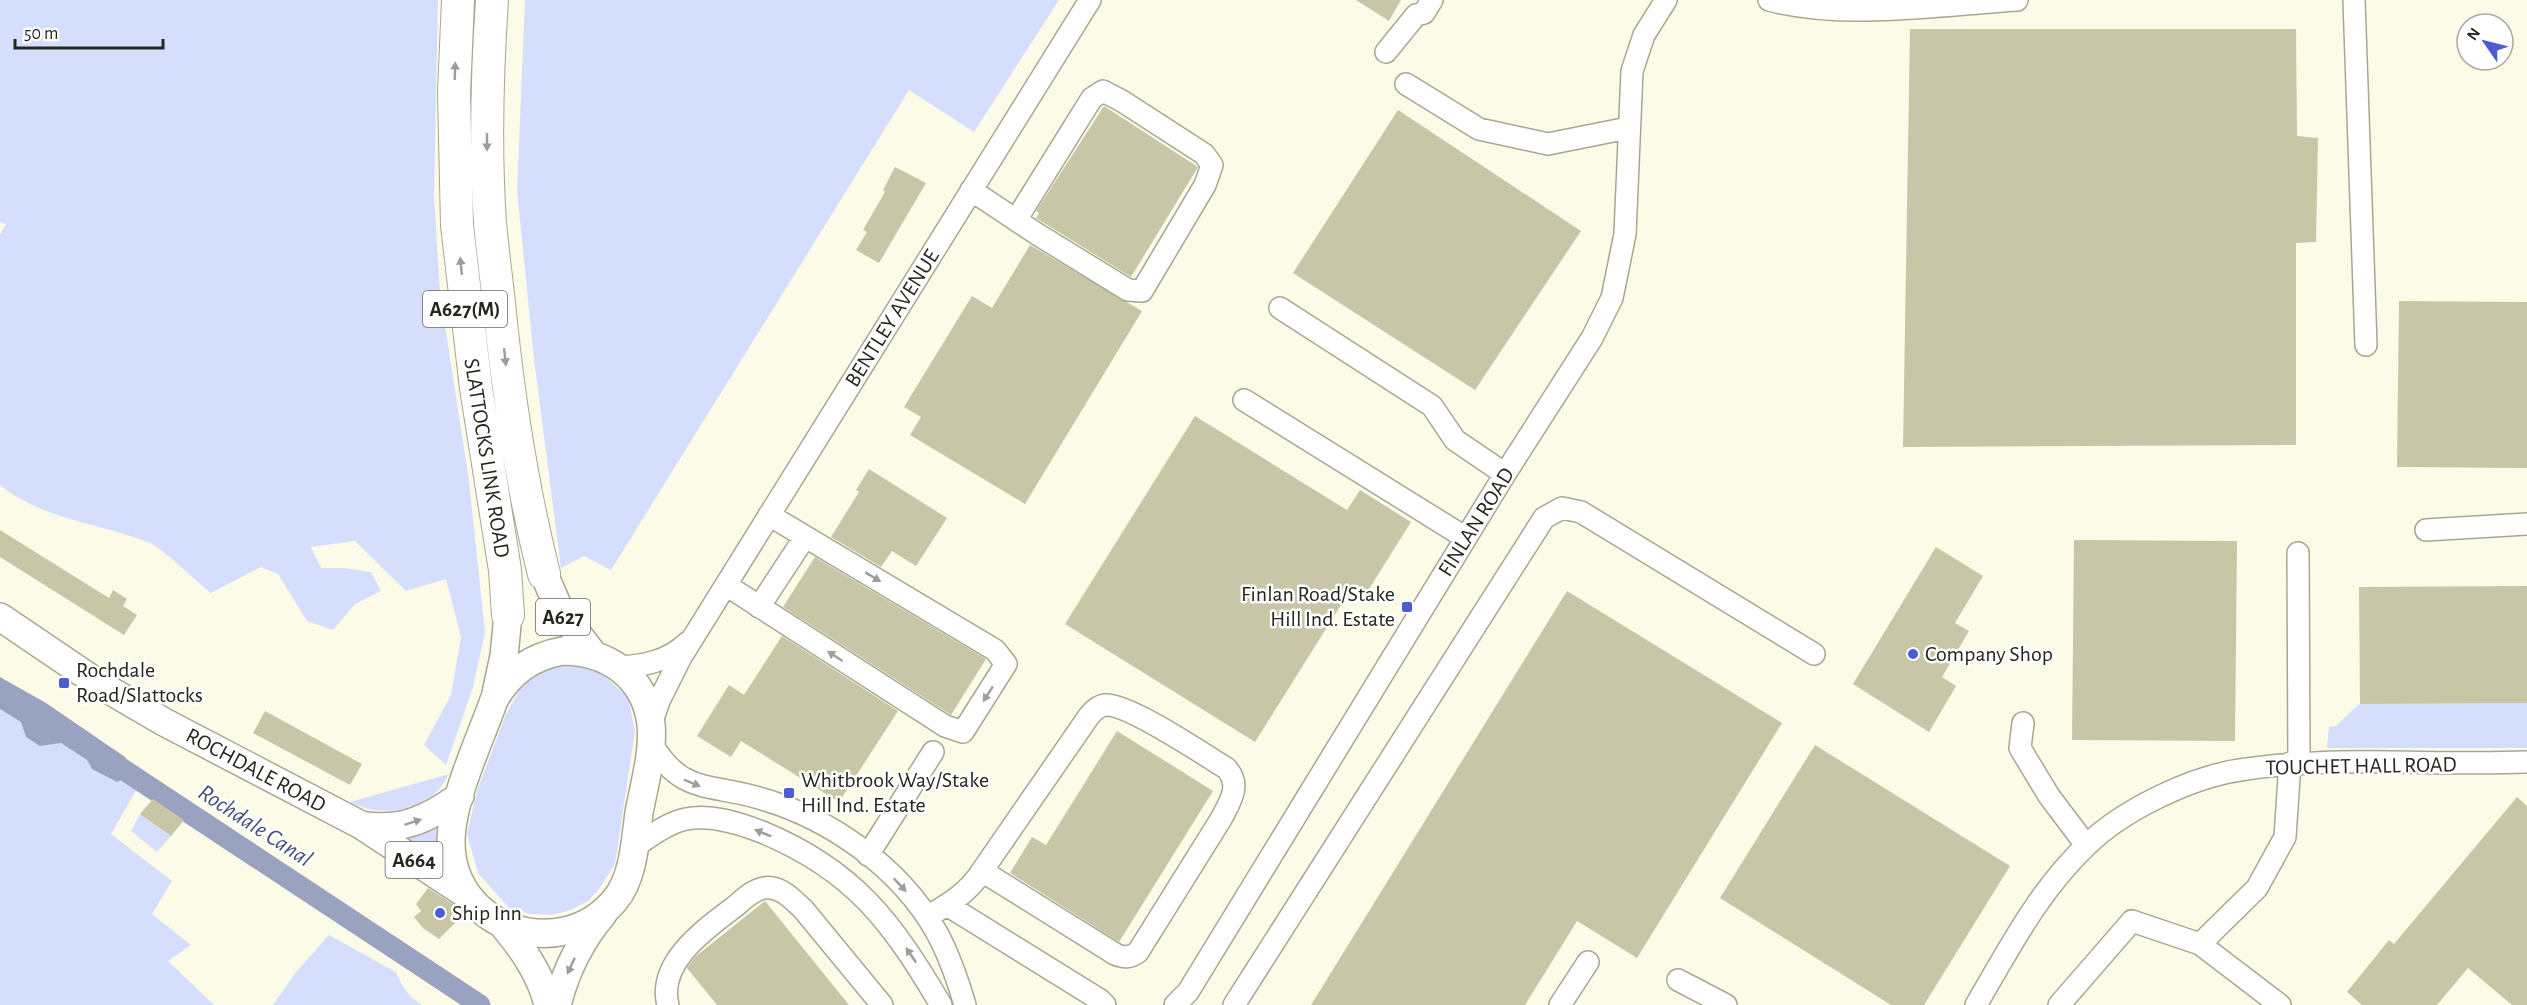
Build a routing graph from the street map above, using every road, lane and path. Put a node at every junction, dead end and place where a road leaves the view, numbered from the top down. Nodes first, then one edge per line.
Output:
1 (458, 0) edge
2 (492, 0) edge
3 (1090, 0) edge
4 (1432, 0) edge
5 (1768, 0) edge
6 (2017, 0) edge
7 (2354, 0) edge
8 (1657, 4) edge
9 (1386, 52) dead end
10 (1406, 84) dead end
11 (1628, 128) junction
12 (971, 190) junction
13 (1016, 220) junction
14 (1280, 308) dead end
15 (2366, 345) dead end
16 (1244, 400) dead end
17 (1505, 474) junction
18 (770, 515) junction
19 (2527, 524) edge
20 (2426, 530) dead end
21 (806, 537) junction
22 (1466, 538) junction
23 (2298, 553) dead end
24 (544, 574) joint
25 (726, 585) junction
26 (759, 607) junction
27 (508, 615) joint
28 (0, 617) edge
29 (694, 636) junction
30 (593, 654) junction
31 (1814, 654) dead end
32 (618, 667) junction
33 (494, 700) junction
34 (2023, 723) dead end
35 (651, 734) junction
36 (933, 752) dead end
37 (2527, 762) edge
38 (2295, 763) junction
39 (460, 796) junction
40 (361, 825) junction
41 (2086, 845) junction
42 (634, 847) junction
43 (868, 855) junction
44 (982, 871) junction
45 (467, 895) junction
46 (615, 900) junction
47 (947, 905) junction
48 (927, 917) junction
49 (502, 924) junction
50 (2200, 944) junction
51 (1588, 962) dead end
52 (1678, 980) dead end
53 (548, 1005) edge
54 (557, 1005) edge
55 (668, 1005) edge
56 (882, 1005) edge
57 (941, 1005) edge
58 (965, 1005) edge
59 (1105, 1005) edge
60 (1175, 1005) edge
61 (1234, 1005) edge
62 (1560, 1005) edge
63 (1725, 1005) edge
64 (1976, 1005) edge
65 (2059, 1005) edge
66 (2280, 1005) edge

27 -> 1 highway, SLATTOCKS LINK ROAD / A627(M)
2 -> 24 highway, SLATTOCKS LINK ROAD / A627(M)
3 - 12 street, BENTLEY AVENUE
4 - 9 street
5 - 6 street
7 - 15 street
8 - 11 street, FINLAN ROAD
10 - 11 street
11 - 17 street, FINLAN ROAD
12 - 13 street
12 - 18 street, BENTLEY AVENUE
13 - 13 street
14 - 17 street
16 - 22 street
17 - 22 street, FINLAN ROAD
18 - 21 street
18 - 25 street, BENTLEY AVENUE
19 - 20 street
21 - 26 street
21 -> 26 street
22 - 60 street, FINLAN ROAD
23 - 38 street
24 - 30 main road, SLATTOCKS LINK ROAD / A627
25 - 26 street
25 - 29 street, BENTLEY AVENUE
27 - 33 main road, SLATTOCKS LINK ROAD / A627
28 - 40 main road, ROCHDALE ROAD / A664
29 - 32 street
29 - 35 street, BENTLEY AVENUE
30 - 32 main road
30 - 33 main road
31 - 61 street
32 - 35 main road
33 - 39 main road
34 - 41 street
35 - 42 main road
35 -> 43 street
36 - 43 street
37 - 38 street, TOUCHET HALL ROAD
38 - 41 street, TOUCHET HALL ROAD
38 - 50 street
40 -> 39 main road, ROCHDALE ROAD / A664
39 - 45 main road
40 - 45 main road, ROCHDALE ROAD / A664
41 - 64 street, TOUCHET HALL ROAD
42 - 46 main road
57 -> 42 street
43 -> 48 street
44 - 44 street
44 - 47 street
45 - 49 main road
46 - 49 main road
46 -> 54 main road
47 - 48 street
47 - 59 street
48 - 58 street
49 - 53 main road
50 - 65 street
50 - 66 street
51 - 62 street
52 - 63 street
55 - 56 street

